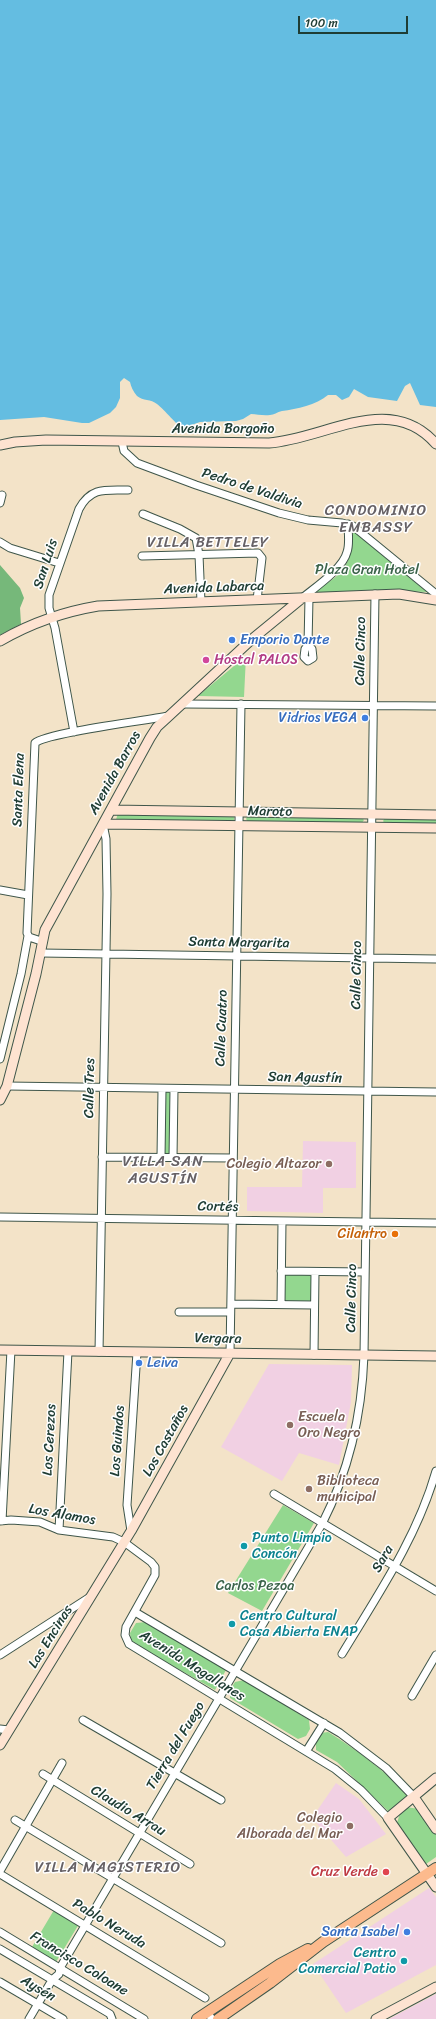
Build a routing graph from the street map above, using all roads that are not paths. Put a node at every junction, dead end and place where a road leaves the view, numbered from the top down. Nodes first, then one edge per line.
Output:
1 (122, 442) junction
2 (436, 444) edge
3 (0, 445) edge
4 (128, 490) dead end
5 (2, 495) dead end
6 (0, 503) edge
7 (143, 514) dead end
8 (348, 524) junction
9 (0, 542) edge
10 (199, 555) junction
11 (142, 556) dead end
12 (60, 563) junction
13 (375, 594) junction
14 (436, 594) edge
15 (305, 598) junction
16 (257, 600) junction
17 (436, 600) edge
18 (201, 602) junction
19 (51, 616) junction
20 (0, 641) edge
21 (308, 645) dead end
22 (184, 704) junction
23 (241, 704) junction
24 (373, 706) junction
25 (436, 706) edge
26 (168, 716) junction
27 (74, 732) junction
28 (112, 810) junction
29 (239, 812) junction
30 (372, 814) junction
31 (436, 815) edge
32 (103, 824) junction
33 (239, 826) junction
34 (372, 828) junction
35 (436, 828) edge
36 (0, 890) edge
37 (28, 895) junction
38 (28, 936) junction
39 (41, 941) junction
40 (41, 953) junction
41 (106, 954) junction
42 (237, 956) junction
43 (370, 958) junction
44 (436, 959) edge
45 (0, 1060) edge
46 (7, 1086) junction
47 (103, 1088) junction
48 (162, 1089) junction
49 (174, 1089) junction
50 (234, 1090) junction
51 (368, 1092) junction
52 (436, 1092) edge
53 (0, 1100) edge
54 (102, 1157) junction
55 (161, 1157) junction
56 (173, 1158) junction
57 (233, 1158) junction
58 (0, 1217) edge
59 (101, 1219) junction
60 (232, 1220) junction
61 (282, 1221) junction
62 (366, 1222) junction
63 (436, 1223) edge
64 (281, 1271) junction
65 (315, 1272) junction
66 (365, 1272) junction
67 (231, 1304) junction
68 (281, 1304) junction
69 (314, 1305) junction
70 (178, 1312) dead end
71 (230, 1312) junction
72 (0, 1350) edge
73 (11, 1350) junction
74 (68, 1351) junction
75 (99, 1352) junction
76 (137, 1352) junction
77 (230, 1353) junction
78 (314, 1354) junction
79 (364, 1355) junction
80 (436, 1356) edge
81 (2, 1468) edge
82 (436, 1471) edge
83 (274, 1494) dead end
84 (1, 1521) edge
85 (322, 1524) junction
86 (58, 1530) junction
87 (131, 1531) junction
88 (124, 1542) junction
89 (394, 1566) junction
90 (436, 1591) edge
91 (94, 1595) junction
92 (135, 1612) junction
93 (342, 1654) dead end
94 (0, 1655) edge
95 (436, 1655) edge
96 (236, 1670) junction
97 (412, 1696) dead end
98 (219, 1700) junction
99 (83, 1720) dead end
100 (324, 1723) junction
101 (4, 1730) edge
102 (0, 1746) edge
103 (306, 1750) junction
104 (62, 1763) dead end
105 (175, 1773) junction
106 (43, 1774) dead end
107 (436, 1778) edge
108 (53, 1780) junction
109 (414, 1797) junction
110 (221, 1800) dead end
111 (388, 1818) junction
112 (15, 1820) dead end
113 (26, 1826) junction
114 (436, 1829) edge
115 (140, 1833) junction
116 (190, 1864) dead end
117 (436, 1868) edge
118 (0, 1872) edge
119 (427, 1874) junction
120 (112, 1879) junction
121 (436, 1887) edge
122 (85, 1925) junction
123 (0, 1932) edge
124 (323, 1942) junction
125 (221, 1943) dead end
126 (0, 1949) edge
127 (60, 1968) junction
128 (52, 1980) junction
129 (0, 1982) edge
130 (436, 1987) edge
131 (205, 1998) dead end
132 (38, 2004) junction
133 (210, 2016) edge
134 (29, 2019) edge
135 (63, 2019) edge
136 (112, 2019) edge
137 (144, 2019) edge
138 (197, 2019) edge
139 (218, 2019) edge
140 (376, 2019) edge

1 - 2 street, Avenida Borgoño
1 - 3 street, Avenida Borgoño
1 - 8 street, Pedro de Valdivia
4 - 12 street, San Luis
5 - 6 street
7 - 10 street
8 - 14 street, Pedro de Valdivia
8 - 15 street, Avenida Barros
9 - 12 street
10 - 11 street
10 - 16 street
10 - 18 street
12 - 19 street, San Luis
13 - 15 street, Avenida Labarca
13 - 17 street, Avenida Labarca
13 - 24 street, Calle Cinco
15 - 16 street, Avenida Labarca
15 - 21 street
15 - 22 street, Avenida Barros
16 - 18 street, Avenida Labarca
18 - 19 street, Avenida Labarca
19 - 20 street, Avenida Labarca
19 - 27 street, San Luis
22 - 23 street
22 - 26 street, Avenida Barros
23 - 24 street
23 - 29 street, Calle Cuatro
24 - 25 street
24 - 30 street, Calle Cinco
26 - 27 street, Santa Elena
26 - 28 street, Avenida Barros
27 - 37 street, Santa Elena
28 - 29 street, Maroto
28 - 32 street, Avenida Barros
29 - 30 street, Maroto
29 - 33 street, Calle Cuatro
30 - 31 street, Maroto
30 - 34 street, Calle Cinco
32 - 33 street, Maroto
32 - 39 street, Avenida Barros
32 - 41 street, Calle Tres
33 - 34 street, Maroto
33 - 42 street, Calle Cuatro
34 - 35 street, Maroto
34 - 43 street, Calle Cinco
36 - 37 street
37 - 38 street, Santa Elena
38 - 39 street
38 - 45 street
39 - 40 street, Avenida Barros
40 - 41 street, Santa Margarita
40 - 46 street, Avenida Barros
41 - 42 street, Santa Margarita
41 - 47 street, Calle Tres
42 - 43 street, Santa Margarita
42 - 50 street, Calle Cuatro
43 - 44 street, Santa Margarita
43 - 51 street, Calle Cinco
46 - 47 street, San Agustín
46 - 53 street, Avenida Barros
47 - 48 street, San Agustín
47 - 54 street, Calle Tres
48 - 49 street, San Agustín
48 - 55 street
49 - 50 street, San Agustín
49 - 56 street
50 - 51 street, San Agustín
50 - 57 street, Calle Cuatro
51 - 52 street, San Agustín
51 - 62 street, Calle Cinco
54 - 55 street
54 - 59 street, Calle Tres
55 - 56 street
56 - 57 street
57 - 60 street, Calle Cuatro
58 - 59 street, Cortés
59 - 60 street, Cortés
59 - 75 street, Calle Tres
60 - 61 street, Cortés
60 - 67 street, Calle Cuatro
61 - 62 street, Cortés
61 - 64 street
62 - 63 street, Cortés
62 - 66 street, Calle Cinco
64 - 65 street
64 - 68 street
65 - 66 street
65 - 69 street
66 - 79 street, Calle Cinco
67 - 68 street
67 - 71 street, Calle Cuatro
68 - 69 street
69 - 78 street
70 - 71 street
71 - 77 street, Calle Cuatro
72 - 73 street, Vergara
73 - 74 street, Vergara
73 - 81 street
74 - 75 street, Vergara
74 - 86 street, Los Cerezos
75 - 76 street, Vergara
76 - 77 street, Vergara
76 - 87 street, Los Guindos
77 - 78 street, Vergara
77 - 87 street, Los Castaños
78 - 79 street, Vergara
79 - 80 street, Vergara
79 - 85 street, Tierra del Fuego
81 - 84 street
82 - 89 street, Sara
83 - 85 street
84 - 86 street, Los Álamos
85 - 89 street
85 - 96 street, Tierra del Fuego
86 - 88 street, Los Álamos
87 - 88 street, Los Castaños
88 - 91 street, Las Encinas
88 - 92 street, Los Álamos
89 - 90 street
89 - 93 street, Sara
91 - 94 street
91 - 101 street, Las Encinas
92 - 96 street, Avenida Magallanes
92 - 98 street, Avenida Magallanes
95 - 97 street
96 - 98 street, Tierra del Fuego
96 - 100 street, Avenida Magallanes
98 - 103 street, Avenida Magallanes
98 - 105 street, Tierra del Fuego
99 - 105 street
100 - 103 street
100 - 109 street, Avenida Magallanes
101 - 102 street, Las Encinas
103 - 111 street, Avenida Magallanes
104 - 108 street
105 - 110 street
105 - 115 street, Tierra del Fuego
106 - 108 street, Claudio Arrau
107 - 109 street
108 - 113 street
108 - 115 street, Claudio Arrau
109 - 111 street
109 - 114 street, Avenida Magallanes
111 - 119 street, Avenida Magallanes
112 - 113 street
113 - 118 street
113 - 120 street
115 - 116 street, Claudio Arrau
115 - 120 street, Tierra del Fuego
117 - 119 main road
118 - 122 street, Pablo Neruda
119 - 121 street, Avenida Magallanes
119 - 124 main road
120 - 122 street, Tierra del Fuego
120 - 125 street
122 - 127 street, Tierra del Fuego
122 - 131 street, Pablo Neruda
123 - 127 street, Francisco Coloane
124 - 133 main road
124 - 139 main road
126 - 128 street
127 - 128 street, Tierra del Fuego
127 - 137 street, Francisco Coloane
128 - 132 street, Tierra del Fuego
128 - 136 street
129 - 132 street, Aysén
130 - 140 street
132 - 134 street, Tierra del Fuego
132 - 135 street, Aysén
133 - 138 main road

